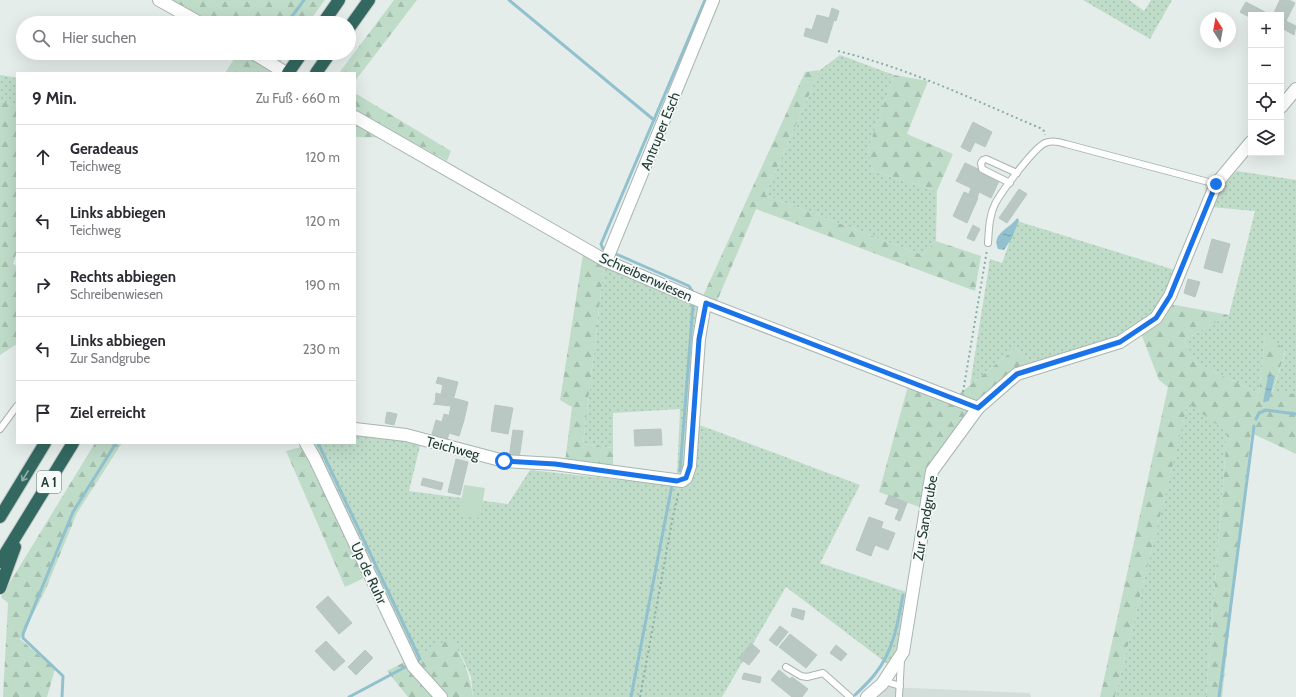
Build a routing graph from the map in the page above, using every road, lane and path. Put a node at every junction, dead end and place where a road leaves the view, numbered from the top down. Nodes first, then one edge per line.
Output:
1 (159, 0) edge
2 (339, 0) edge
3 (369, 0) edge
4 (714, 0) edge
5 (188, 16) edge
6 (328, 16) edge
7 (356, 18) edge
8 (838, 50) dead end
9 (265, 60) edge
10 (297, 60) edge
11 (325, 60) edge
12 (285, 72) edge
13 (288, 72) edge
14 (317, 72) edge
15 (1296, 89) edge
16 (1284, 103) edge
17 (356, 118) edge
18 (1041, 146) junction
19 (1248, 146) edge
20 (1017, 173) junction
21 (1010, 183) junction
22 (1216, 184) junction
23 (988, 243) joint
24 (606, 261) junction
25 (706, 303) junction
26 (962, 402) junction
27 (16, 407) edge
28 (978, 408) junction
29 (0, 429) edge
30 (356, 430) edge
31 (44, 444) edge
32 (72, 444) edge
33 (307, 444) edge
34 (682, 480) junction
35 (0, 517) edge
36 (25, 520) junction
37 (0, 562) edge
38 (0, 588) edge
39 (901, 654) junction
40 (786, 667) dead end
41 (884, 681) junction
42 (900, 686) junction
43 (441, 697) edge
44 (640, 697) edge
45 (850, 697) edge
46 (867, 697) edge
47 (899, 697) edge

1 - 5 street
2 - 6 highway
3 - 7 highway
4 - 24 street, Antruper Esch
8 - 18 path
9 - 12 street
10 - 13 highway
11 - 14 highway
15 - 16 street
17 - 24 street, Schreibenwiesen
18 - 20 lane
18 - 22 lane
19 - 22 street, Zur Sandgrube
20 - 21 lane
20 - 21 lane
21 - 23 lane
22 - 28 street, Zur Sandgrube
23 - 26 path
24 - 25 street, Schreibenwiesen
25 - 26 street, Schreibenwiesen
25 - 34 street
26 - 28 street, Schreibenwiesen
27 - 29 lane
28 - 39 street, Zur Sandgrube
30 - 34 street, Teichweg
31 -> 35 highway, A 1
32 - 36 highway, A 1
33 - 43 street, Up de Ruhr
34 - 44 path
36 - 37 highway, A 1
36 - 38 highway
39 - 41 street, Zur Sandgrube
39 - 42 lane
40 - 45 lane
41 - 42 lane
41 - 46 street, Zur Sandgrube
42 - 47 lane

